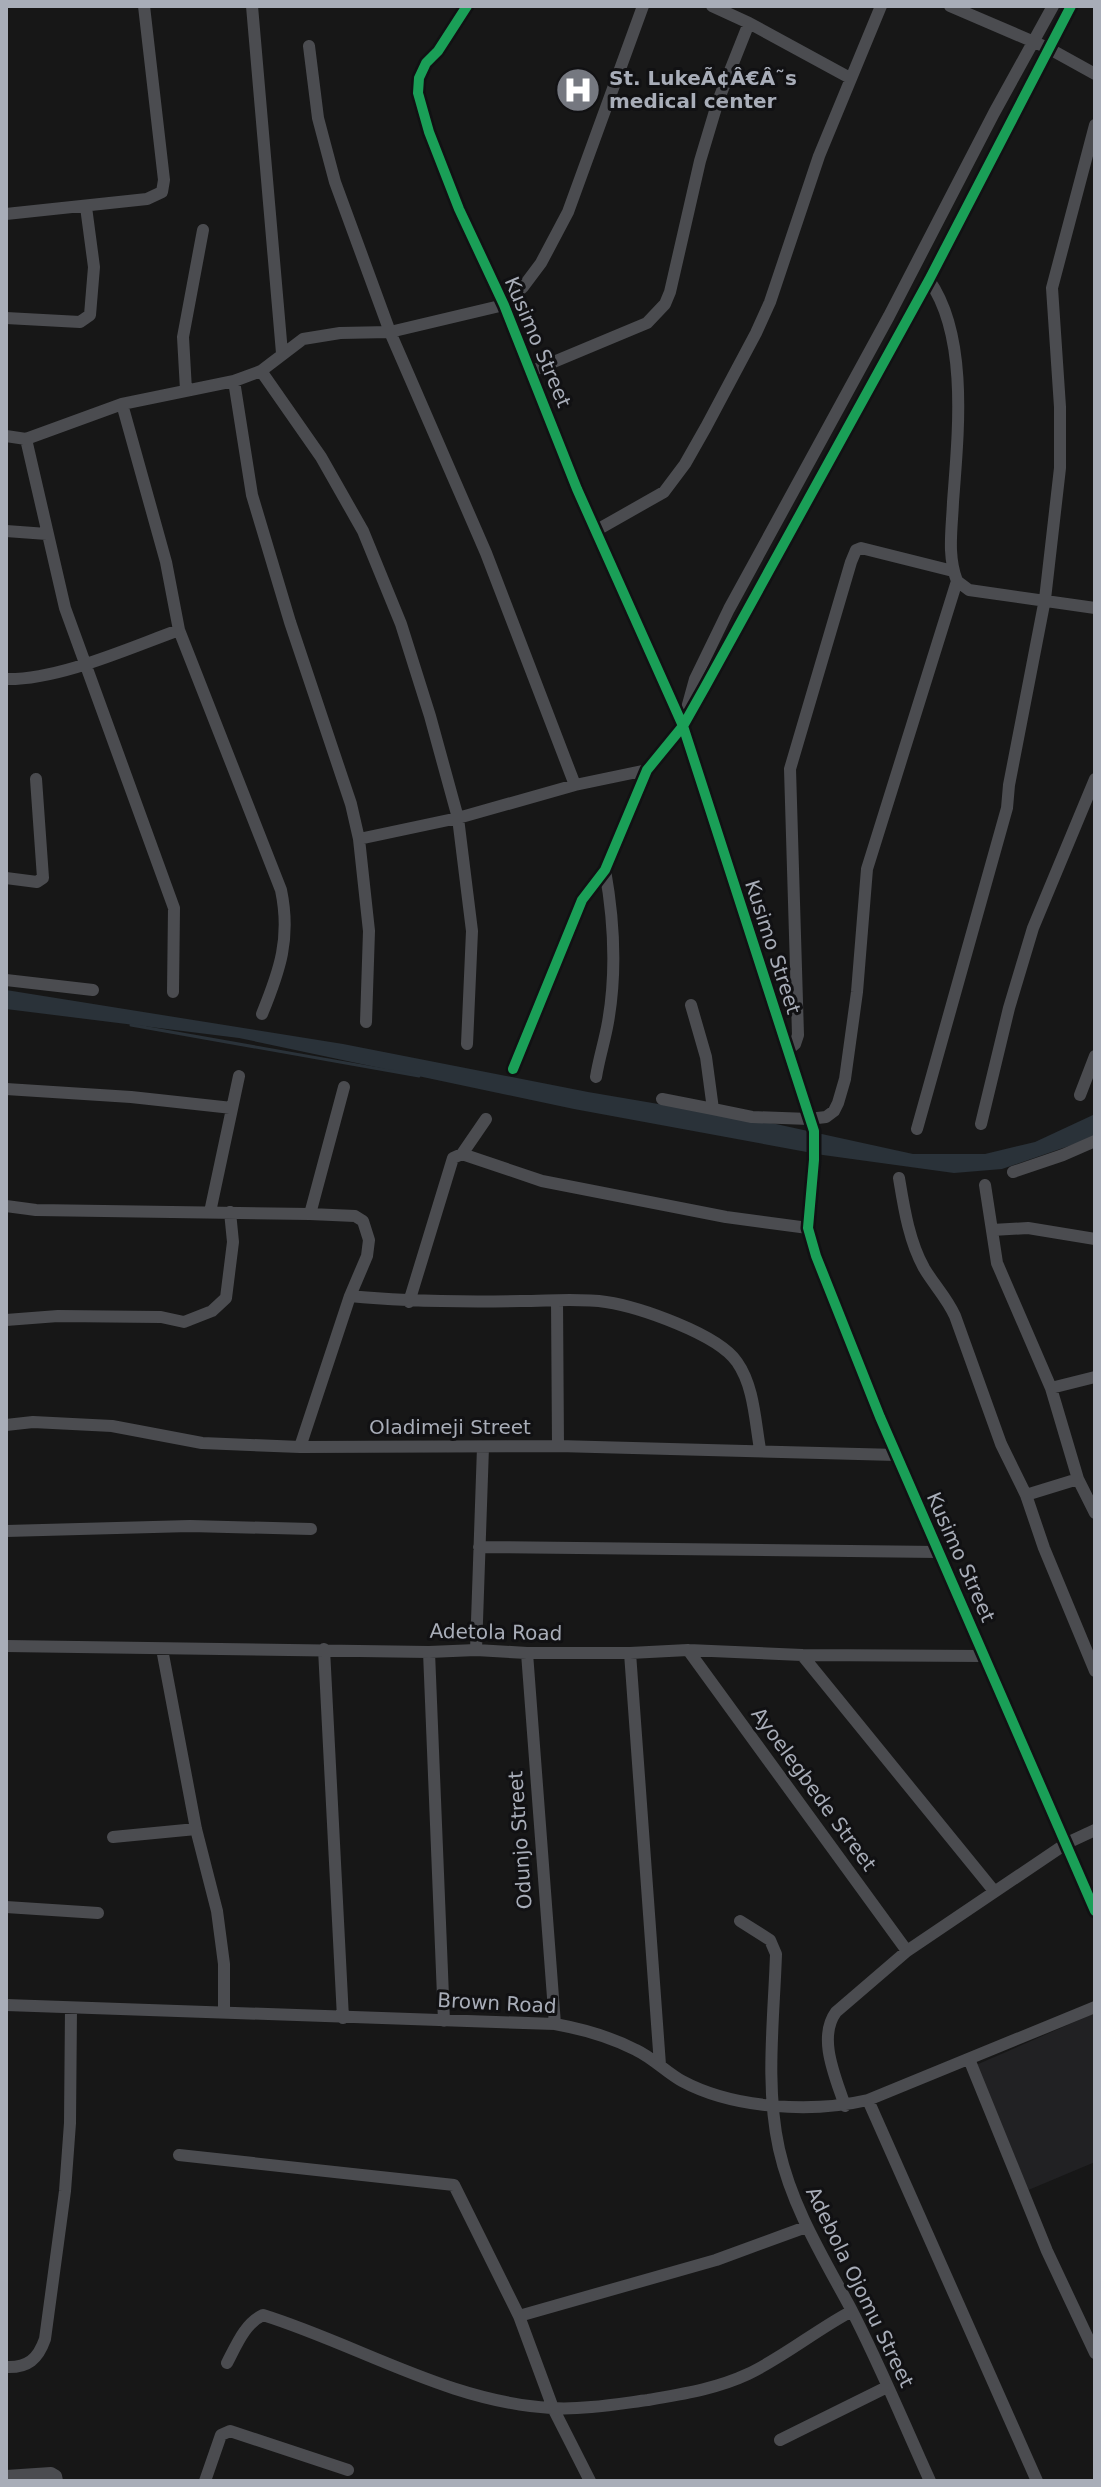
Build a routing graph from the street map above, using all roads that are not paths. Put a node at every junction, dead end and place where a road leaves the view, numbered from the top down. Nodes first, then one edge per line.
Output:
1 (144, 6) edge
2 (252, 6) edge
3 (467, 6) edge
4 (643, 6) edge
5 (712, 6) edge
6 (881, 6) edge
7 (950, 6) edge
8 (1053, 6) edge
9 (1071, 6) edge
10 (749, 23) junction
11 (1035, 43) junction
12 (309, 46) dead end
13 (1048, 48) junction
14 (1095, 74) edge
15 (850, 78) junction
16 (1095, 125) edge
17 (950, 199) junction
18 (86, 207) junction
19 (965, 208) junction
20 (6, 214) edge
21 (203, 230) dead end
22 (929, 280) junction
23 (504, 305) junction
24 (6, 318) edge
25 (390, 332) junction
26 (282, 353) junction
27 (261, 371) junction
28 (532, 371) junction
29 (234, 381) junction
30 (186, 390) junction
31 (122, 404) junction
32 (6, 436) edge
33 (26, 439) junction
34 (597, 530) junction
35 (6, 531) edge
36 (47, 534) junction
37 (955, 576) junction
38 (1045, 599) junction
39 (1095, 608) edge
40 (179, 630) junction
41 (87, 663) junction
42 (6, 679) edge
43 (683, 726) junction
44 (647, 770) junction
45 (36, 779) dead end
46 (1095, 779) edge
47 (575, 785) junction
48 (458, 818) junction
49 (359, 839) junction
50 (605, 870) junction
51 (6, 878) edge
52 (6, 980) edge
53 (93, 990) dead end
54 (173, 992) dead end
55 (691, 1005) dead end
56 (262, 1014) dead end
57 (366, 1022) dead end
58 (467, 1044) dead end
59 (788, 1050) junction
60 (1095, 1056) edge
61 (513, 1069) dead end
62 (239, 1076) dead end
63 (596, 1077) dead end
64 (344, 1087) dead end
65 (6, 1089) edge
66 (1080, 1095) dead end
67 (662, 1099) dead end
68 (232, 1108) junction
69 (713, 1109) junction
70 (486, 1119) dead end
71 (981, 1124) dead end
72 (811, 1125) junction
73 (917, 1129) dead end
74 (1095, 1141) edge
75 (462, 1154) junction
76 (1013, 1172) dead end
77 (899, 1178) dead end
78 (985, 1185) dead end
79 (6, 1206) edge
80 (210, 1212) junction
81 (230, 1212) junction
82 (310, 1214) junction
83 (808, 1228) junction
84 (992, 1230) junction
85 (1095, 1239) edge
86 (350, 1296) junction
87 (557, 1301) junction
88 (409, 1302) junction
89 (6, 1320) edge
90 (1095, 1377) edge
91 (1051, 1388) junction
92 (6, 1425) edge
93 (558, 1446) junction
94 (300, 1447) junction
95 (483, 1447) junction
96 (760, 1449) junction
97 (897, 1455) junction
98 (1078, 1479) junction
99 (1091, 1493) edge
100 (1026, 1495) junction
101 (1095, 1513) edge
102 (311, 1529) dead end
103 (6, 1531) edge
104 (479, 1547) junction
105 (938, 1552) junction
106 (6, 1646) edge
107 (162, 1649) junction
108 (324, 1649) junction
109 (476, 1650) junction
110 (688, 1650) junction
111 (429, 1652) junction
112 (527, 1653) junction
113 (630, 1653) junction
114 (802, 1655) junction
115 (985, 1656) junction
116 (1095, 1671) edge
117 (196, 1829) junction
118 (1095, 1830) edge
119 (113, 1837) dead end
120 (1067, 1843) junction
121 (994, 1891) junction
122 (6, 1907) edge
123 (1095, 1911) edge
124 (98, 1913) dead end
125 (740, 1921) dead end
126 (907, 1951) junction
127 (6, 2005) edge
128 (1095, 2007) edge
129 (71, 2008) junction
130 (224, 2013) junction
131 (343, 2018) junction
132 (444, 2021) junction
133 (555, 2024) junction
134 (969, 2059) junction
135 (660, 2065) junction
136 (868, 2100) junction
137 (773, 2105) junction
138 (845, 2106) junction
139 (179, 2155) dead end
140 (806, 2227) junction
141 (852, 2311) junction
142 (519, 2316) junction
143 (1095, 2353) edge
144 (227, 2363) dead end
145 (6, 2367) edge
146 (887, 2387) junction
147 (553, 2408) junction
148 (780, 2440) dead end
149 (348, 2470) dead end
150 (6, 2476) edge
151 (56, 2478) edge
152 (205, 2481) edge
153 (590, 2481) edge
154 (930, 2481) edge
155 (1037, 2481) edge

1 - 18 street
2 - 26 street
3 - 23 street, Kusimo Street
4 - 23 street
5 - 10 street
6 - 15 street
7 - 11 street
8 - 11 street
9 - 13 street
10 - 15 street
10 - 28 street
11 - 13 street
11 - 17 street
12 - 25 street
13 - 14 street
13 - 19 street
15 - 34 street
16 - 38 street
17 - 19 street
17 - 43 street
18 - 20 street
18 - 24 street
19 - 22 street
21 - 30 street
22 - 37 street
22 - 43 street
23 - 25 street
23 - 28 street, Kusimo Street
25 - 26 street
25 - 47 street
26 - 27 street
27 - 29 street
27 - 48 street
28 - 34 street, Kusimo Street
29 - 30 street
29 - 49 street
30 - 31 street
31 - 33 street
31 - 40 street
32 - 33 street
33 - 36 street
34 - 43 street, Kusimo Street
35 - 36 street
36 - 41 street
37 - 38 street
37 - 59 street
37 - 72 street
38 - 39 street
38 - 73 street
40 - 41 street
40 - 56 street
41 - 42 street
41 - 54 street
43 - 44 street
43 - 59 street, Kusimo Street
44 - 47 street
44 - 50 street
45 - 51 street
46 - 71 street
47 - 48 street
48 - 49 street
48 - 58 street
49 - 57 street
50 - 61 street
50 - 63 street
52 - 53 street
55 - 69 street
59 - 72 street, Kusimo Street
60 - 66 street
62 - 68 street
64 - 82 street
65 - 68 street
67 - 69 street
68 - 80 street
69 - 72 street
70 - 75 street
72 - 83 street, Kusimo Street
74 - 76 street
75 - 83 street
75 - 88 street
77 - 100 street
78 - 84 street
79 - 80 street
80 - 81 street
81 - 82 street
81 - 89 street
82 - 86 street
83 - 97 street, Kusimo Street
84 - 85 street
84 - 91 street
86 - 88 street
86 - 94 street
87 - 88 street
87 - 93 street
87 - 96 street
90 - 91 street
91 - 98 street
92 - 94 street, Oladimeji Street
93 - 95 street, Oladimeji Street
93 - 96 street, Oladimeji Street
94 - 95 street, Oladimeji Street
95 - 104 street
96 - 97 street, Oladimeji Street
97 - 105 street, Kusimo Street
98 - 99 street
98 - 100 street
99 - 101 street
100 - 116 street
102 - 103 street
104 - 105 street
104 - 109 street
105 - 115 street, Kusimo Street
106 - 107 street, Adetola Road
107 - 108 street, Adetola Road
107 - 117 street
108 - 111 street, Adetola Road
108 - 131 street
109 - 111 street, Adetola Road
109 - 112 street, Adetola Road
110 - 113 street, Adetola Road
110 - 114 street, Adetola Road
110 - 126 street, Ayoelegbede Street
111 - 132 street
112 - 113 street, Adetola Road
112 - 133 street, Odunjo Street
113 - 135 street
114 - 115 street, Adetola Road
114 - 121 street
115 - 120 street, Kusimo Street
117 - 119 street
117 - 130 street
118 - 120 street
120 - 121 street
120 - 123 street, Kusimo Street
121 - 126 street
122 - 124 street
125 - 137 street, Adebola Ojomu Street
126 - 138 street
127 - 129 street, Brown Road
128 - 134 street, Brown Road
129 - 130 street, Brown Road
129 - 145 street
130 - 131 street, Brown Road
131 - 132 street, Brown Road
132 - 133 street, Brown Road
133 - 135 street, Brown Road
134 - 136 street, Brown Road
134 - 143 street
135 - 137 street, Brown Road
136 - 138 street, Brown Road
136 - 155 street
137 - 138 street, Brown Road
137 - 140 street, Adebola Ojomu Street
139 - 142 street
140 - 141 street, Adebola Ojomu Street
140 - 142 street
141 - 146 street, Adebola Ojomu Street
141 - 147 street
142 - 147 street
144 - 147 street
146 - 148 street
146 - 154 street, Adebola Ojomu Street
147 - 153 street
149 - 152 street
150 - 151 street

